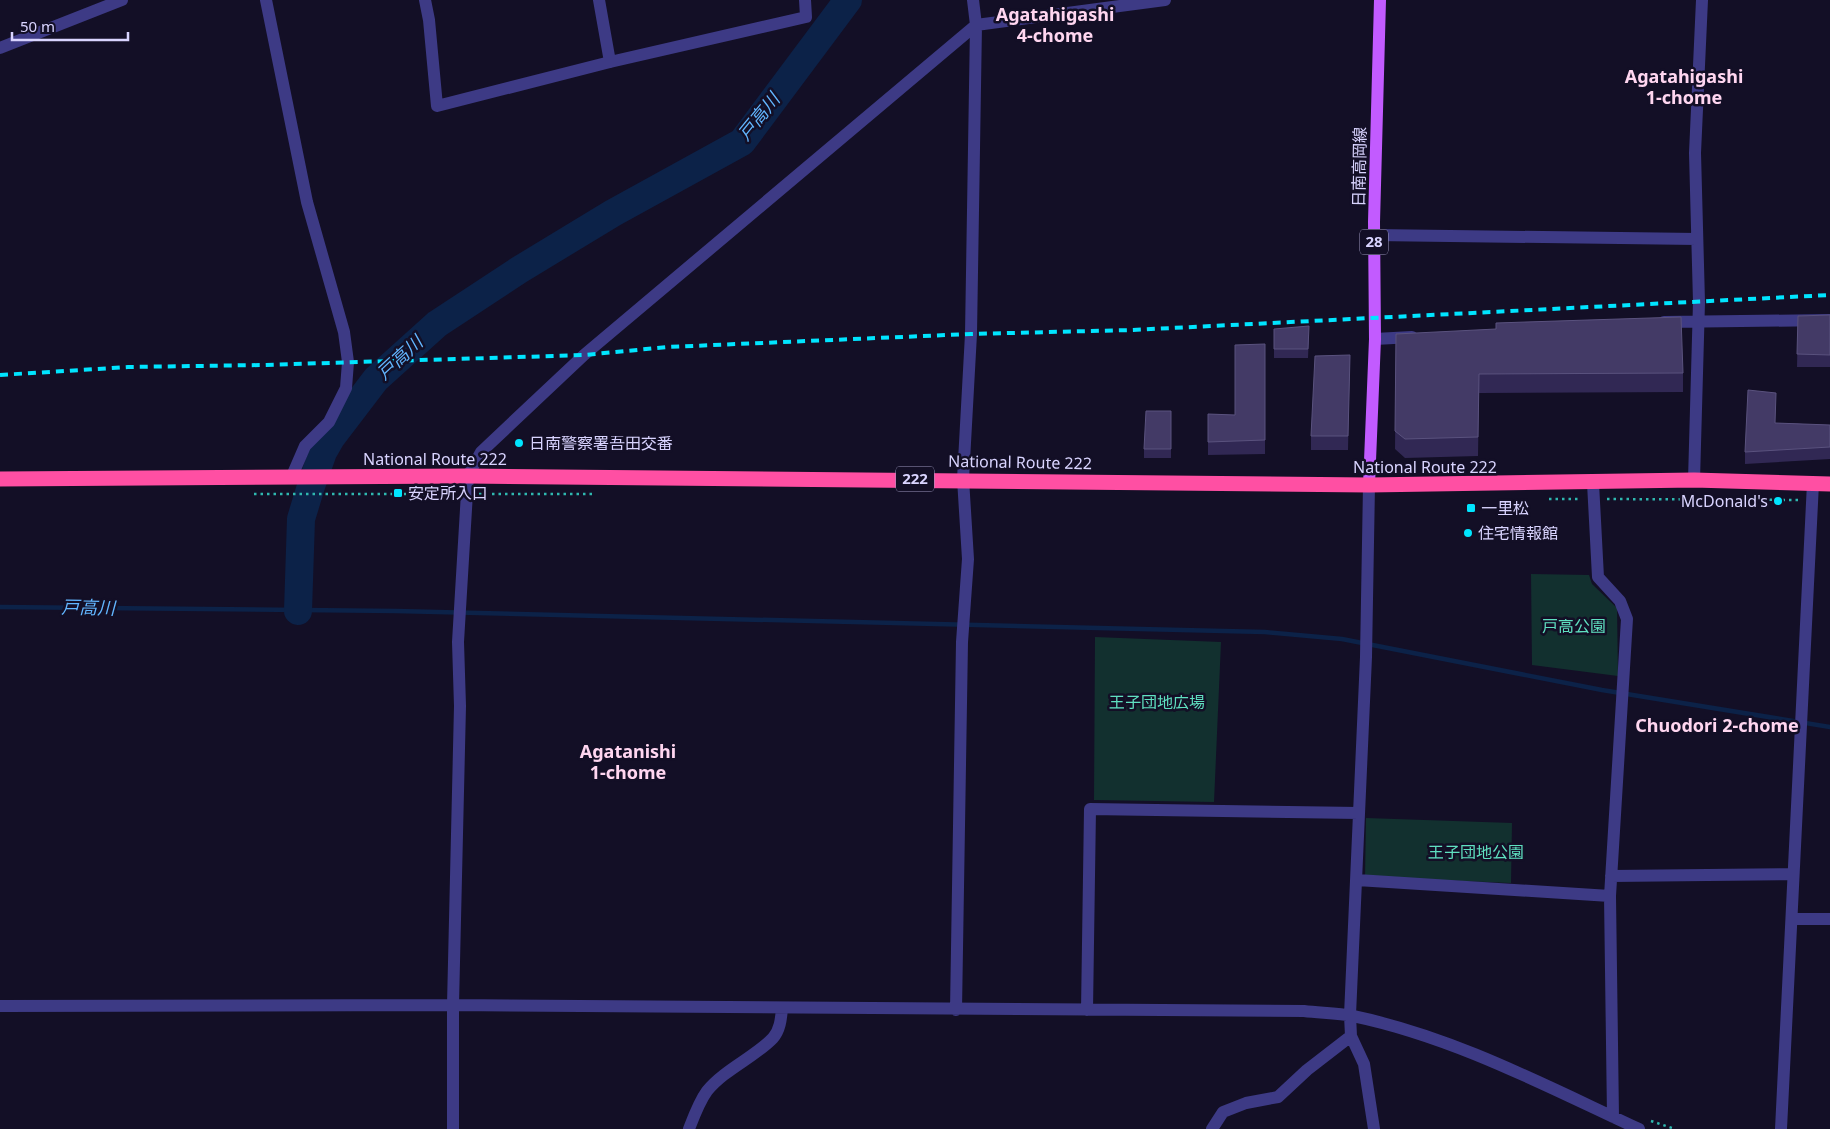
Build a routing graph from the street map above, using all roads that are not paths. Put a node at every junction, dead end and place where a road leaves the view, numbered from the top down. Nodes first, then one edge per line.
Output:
1 (122, 0) edge
2 (266, 0) edge
3 (424, 0) edge
4 (599, 0) edge
5 (805, 0) edge
6 (973, 0) edge
7 (1165, 0) edge
8 (1380, 0) edge
9 (1702, 0) edge
10 (976, 25) junction
11 (0, 48) edge
12 (610, 62) junction
13 (1374, 235) junction
14 (1697, 239) junction
15 (1830, 320) edge
16 (1698, 321) junction
17 (1649, 323) edge
18 (1424, 336) edge
19 (1375, 339) junction
20 (292, 476) junction
21 (468, 476) junction
22 (0, 479) edge
23 (963, 479) junction
24 (1694, 480) junction
25 (1593, 483) junction
26 (1813, 483) junction
27 (1830, 484) edge
28 (1369, 485) junction
29 (1359, 813) junction
30 (1794, 874) junction
31 (1611, 876) junction
32 (1357, 880) junction
33 (1610, 896) junction
34 (1792, 919) junction
35 (1830, 919) edge
36 (453, 1005) junction
37 (0, 1006) edge
38 (782, 1009) junction
39 (956, 1010) junction
40 (1088, 1010) junction
41 (1350, 1016) junction
42 (1352, 1036) junction
43 (1613, 1117) junction
44 (453, 1129) edge
45 (689, 1129) edge
46 (1212, 1129) edge
47 (1374, 1129) edge
48 (1639, 1129) edge
49 (1781, 1129) edge

1 - 11 street
2 - 20 street
3 - 12 street
4 - 12 street
5 - 12 street
6 - 10 street
7 - 10 street
8 - 13 main road, 日南高岡線 / 28
9 - 14 street
10 - 21 street
10 - 23 street
13 - 14 street
13 - 19 main road, 日南高岡線 / 28
14 - 16 street
15 - 16 street
16 - 17 street
16 - 24 street
18 - 19 street
19 - 28 main road, 日南高岡線 / 28
20 - 21 highway, National Route 222 / 222
20 - 22 highway, National Route 222 / 222
21 - 23 highway, National Route 222 / 222
21 - 36 street
23 - 28 highway, National Route 222 / 222
23 - 39 street
24 - 25 highway, National Route 222 / 222
24 - 26 highway, National Route 222 / 222
25 - 28 highway, National Route 222 / 222
25 - 31 street
26 - 27 highway, National Route 222 / 222
26 - 30 street
28 - 29 street
29 - 32 street
29 - 40 street
30 - 31 street
30 - 34 street
31 - 33 street
32 - 33 street
32 - 41 street
33 - 43 street
34 - 35 street
34 - 49 street
36 - 37 street
36 - 38 street
36 - 44 street
38 - 39 street
38 - 45 street
39 - 40 street
40 - 41 street
41 - 42 street
41 - 43 street
42 - 46 street
42 - 47 street
43 - 48 street

